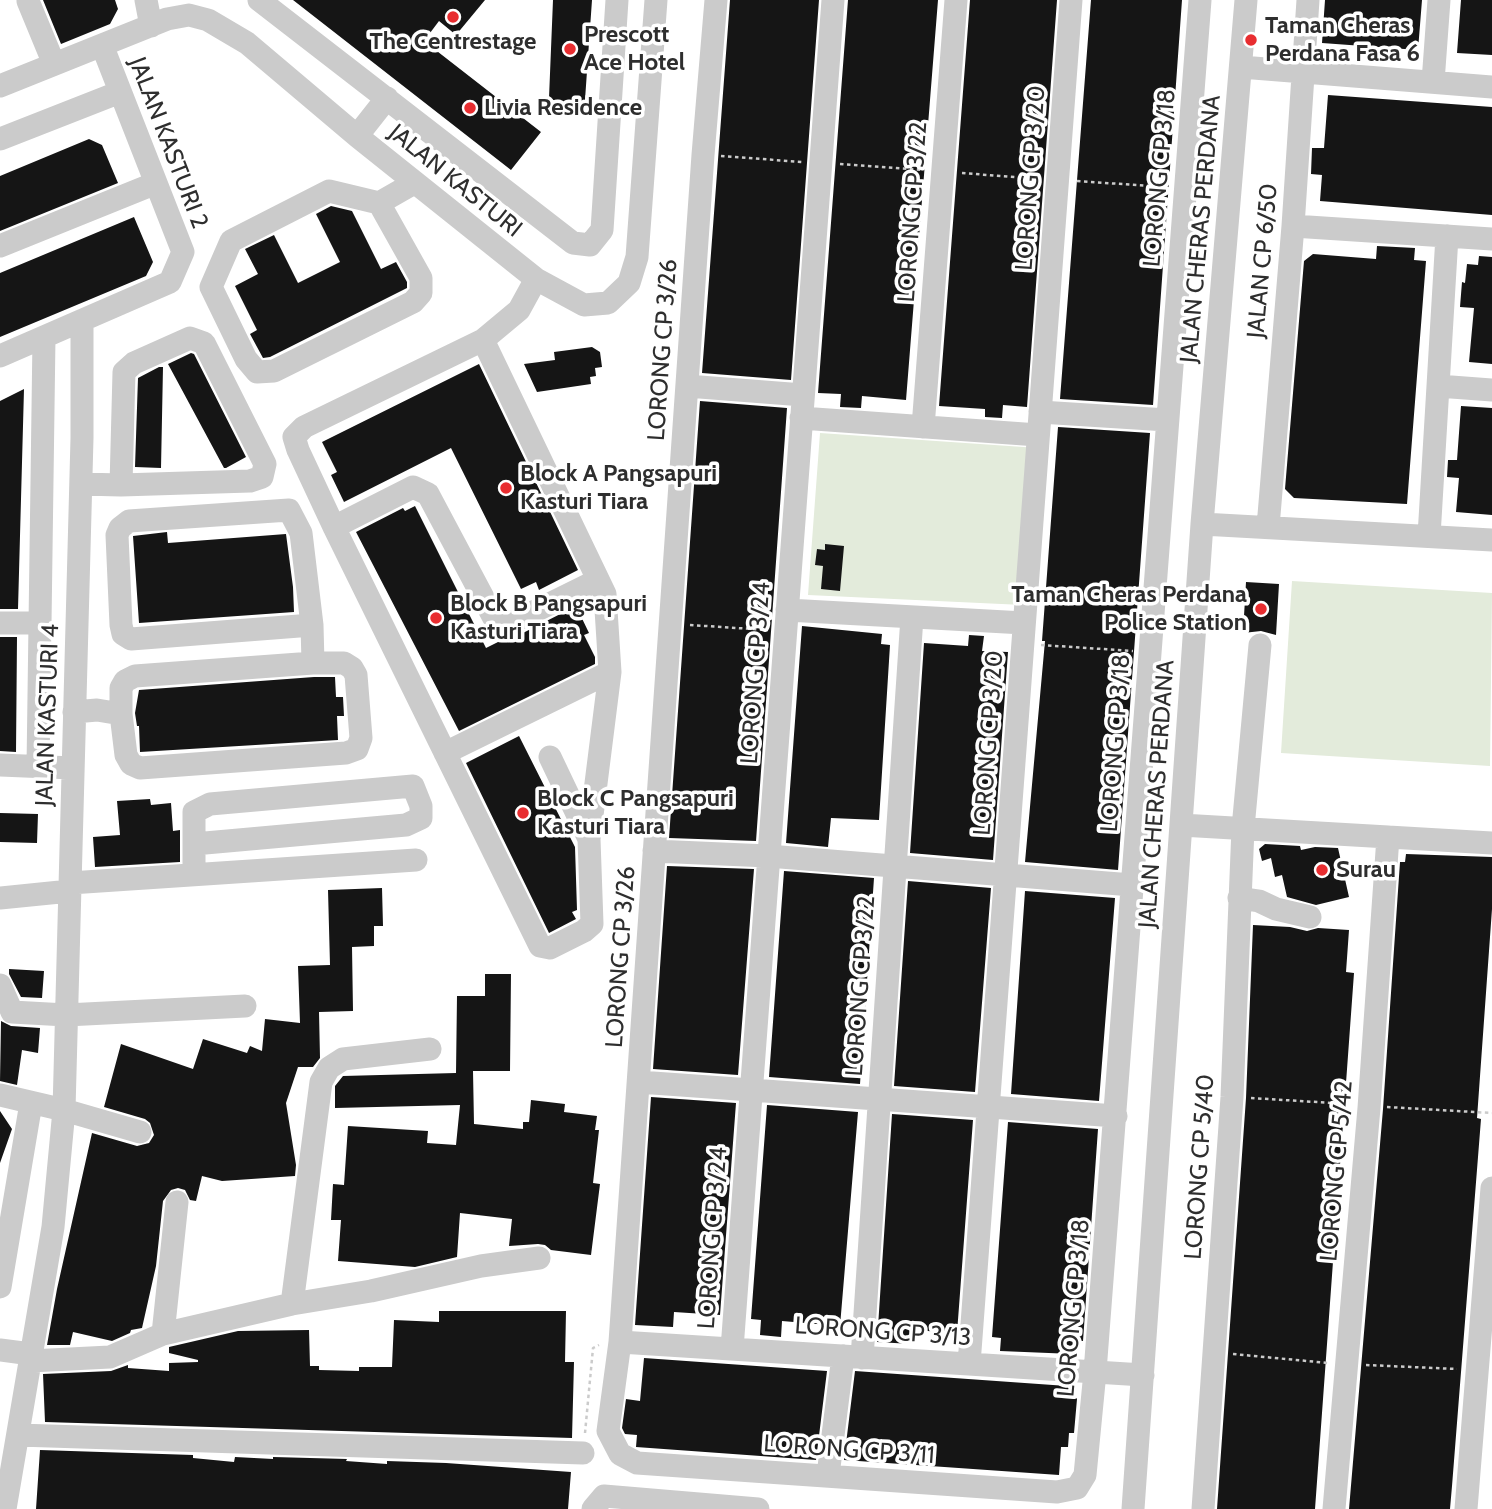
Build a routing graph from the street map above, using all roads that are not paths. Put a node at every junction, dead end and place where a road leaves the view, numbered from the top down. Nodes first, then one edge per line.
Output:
1 (146, 0) edge
2 (259, 0) edge
3 (617, 0) edge
4 (656, 0) edge
5 (716, 0) edge
6 (832, 0) edge
7 (956, 0) edge
8 (1071, 0) edge
9 (1200, 0) edge
10 (1246, 0) edge
11 (1308, 0) edge
12 (1439, 0) edge
13 (28, 1) edge
14 (151, 26) junction
15 (102, 45) junction
16 (614, 49) junction
17 (652, 51) junction
18 (54, 64) junction
19 (1241, 67) junction
20 (1304, 72) junction
21 (2, 79) edge
22 (1433, 82) junction
23 (1492, 87) edge
24 (120, 92) junction
25 (387, 98) junction
26 (357, 136) junction
27 (0, 139) edge
28 (156, 183) junction
29 (414, 183) junction
30 (379, 203) junction
31 (1293, 226) junction
32 (1447, 236) junction
33 (1492, 239) edge
34 (0, 246) edge
35 (536, 279) junction
36 (82, 321) junction
37 (44, 337) junction
38 (483, 340) junction
39 (0, 356) edge
40 (687, 386) junction
41 (1438, 386) junction
42 (1492, 390) edge
43 (803, 395) junction
44 (1040, 412) junction
45 (801, 418) junction
46 (1167, 421) junction
47 (923, 427) junction
48 (1038, 435) junction
49 (80, 484) junction
50 (121, 485) junction
51 (1202, 524) junction
52 (334, 527) junction
53 (1268, 527) junction
54 (1429, 536) junction
55 (1492, 540) edge
56 (598, 580) junction
57 (912, 617) junction
58 (786, 620) junction
59 (0, 623) edge
60 (40, 623) junction
61 (312, 625) junction
62 (1023, 633) junction
63 (1260, 645) dead end
64 (313, 663) junction
65 (610, 672) junction
66 (74, 712) junction
67 (121, 714) junction
68 (445, 753) junction
69 (550, 757) dead end
70 (0, 765) edge
71 (38, 767) junction
72 (73, 768) junction
73 (1181, 825) junction
74 (1243, 828) junction
75 (1388, 837) junction
76 (589, 839) junction
77 (1492, 843) edge
78 (194, 844) junction
79 (654, 851) junction
80 (768, 856) junction
81 (416, 860) dead end
82 (895, 867) junction
83 (194, 874) junction
84 (1006, 874) junction
85 (1132, 885) junction
86 (70, 887) junction
87 (0, 898) edge
88 (1239, 898) junction
89 (1310, 917) dead end
90 (0, 985) edge
91 (245, 1006) dead end
92 (66, 1015) junction
93 (430, 1049) dead end
94 (639, 1082) junction
95 (751, 1089) junction
96 (0, 1095) edge
97 (879, 1100) junction
98 (31, 1102) junction
99 (988, 1108) junction
100 (64, 1110) junction
101 (1116, 1116) junction
102 (140, 1132) dead end
103 (1492, 1188) edge
104 (177, 1202) dead end
105 (539, 1258) dead end
106 (0, 1287) edge
107 (292, 1304) junction
108 (163, 1334) junction
109 (620, 1342) junction
110 (732, 1349) junction
111 (0, 1350) edge
112 (31, 1357) junction
113 (853, 1357) junction
114 (969, 1364) junction
115 (1095, 1371) junction
116 (1143, 1376) junction
117 (18, 1435) junction
118 (583, 1453) road end
119 (620, 1454) joint
120 (6, 1464) edge
121 (828, 1475) junction
122 (1077, 1488) joint
123 (5, 1509) edge
124 (593, 1509) edge
125 (758, 1509) edge
126 (1133, 1509) edge
127 (1203, 1509) edge
128 (1334, 1509) edge
129 (1466, 1509) edge

1 - 14 street
2 - 25 street
3 - 16 street
4 - 17 street, JALAN KASTURI
5 - 40 street, LORONG CP 3/26
6 - 43 street, LORONG CP 3/24
7 - 47 street, LORONG CP 3/22
8 - 44 street, LORONG CP 3/20
9 - 46 street, LORONG CP 3/18
10 - 19 street, JALAN CHERAS PERDANA
11 - 20 street, JALAN CP 6/50
12 - 22 street
13 - 18 street
14 - 15 street, JALAN KASTURI
14 - 26 street, JALAN KASTURI
15 - 18 street, JALAN KASTURI
15 - 24 street, JALAN KASTURI 2
16 - 17 street
16 - 25 street
17 - 35 street, JALAN KASTURI
18 - 21 street, JALAN KASTURI
19 - 20 street
19 - 51 street, JALAN CHERAS PERDANA
20 - 22 street
20 - 31 street, JALAN CP 6/50
22 - 23 street
24 - 27 street
24 - 28 street, JALAN KASTURI 2
25 - 26 street
26 - 29 street, JALAN KASTURI
28 - 34 street
28 - 36 street, JALAN KASTURI 2
29 - 30 street
29 - 35 street, JALAN KASTURI
30 - 30 street
31 - 32 street
31 - 53 street, JALAN CP 6/50
32 - 33 street
32 - 41 street
35 - 38 street
36 - 37 street, JALAN KASTURI 2
36 - 49 street, JALAN KASTURI 4
37 - 39 street, JALAN KASTURI 2
37 - 60 street
38 - 52 street
38 - 56 street
40 - 43 street
40 - 79 street, LORONG CP 3/26
41 - 42 street
41 - 54 street
43 - 45 street, LORONG CP 3/24
44 - 46 street
44 - 48 street, LORONG CP 3/20
45 - 47 street
45 - 58 street, LORONG CP 3/24
46 - 85 street, LORONG CP 3/18
47 - 48 street
48 - 62 street, LORONG CP 3/20
49 - 50 street
49 - 66 street, JALAN KASTURI 4
50 - 50 street
51 - 53 street
51 - 73 street, JALAN CHERAS PERDANA
52 - 56 street
52 - 68 street
53 - 54 street
54 - 55 street
56 - 65 street
57 - 58 street
57 - 62 street
57 - 82 street, LORONG CP 3/22
58 - 80 street, LORONG CP 3/24
59 - 60 street
60 - 71 street
61 - 61 street
61 - 64 street
62 - 84 street, LORONG CP 3/20
63 - 74 street, LORONG CP 5/40
64 - 67 street
64 - 67 street
65 - 68 street
65 - 76 street
66 - 67 street
66 - 72 street, JALAN KASTURI 4
68 - 76 street
69 - 76 street
70 - 71 street
71 - 72 street
72 - 86 street, JALAN KASTURI 4
73 - 74 street
73 - 116 street, JALAN CHERAS PERDANA
74 - 75 street
74 - 88 street, LORONG CP 5/40
75 - 77 street
75 - 128 street, LORONG CP 5/42
78 - 78 street
78 - 83 street
79 - 80 street
79 - 94 street, LORONG CP 3/26
80 - 82 street
80 - 95 street, LORONG CP 3/24
81 - 83 street
82 - 84 street
82 - 97 street, LORONG CP 3/22
83 - 86 street
84 - 85 street
84 - 99 street, LORONG CP 3/20
85 - 101 street, LORONG CP 3/18
86 - 87 street
86 - 92 street, JALAN KASTURI 4
88 - 89 street
88 - 127 street, LORONG CP 5/40
90 - 92 street
91 - 92 street
92 - 100 street, JALAN KASTURI 4
93 - 107 street
94 - 95 street
94 - 109 street, LORONG CP 3/26
95 - 97 street
95 - 110 street, LORONG CP 3/24
96 - 98 street
97 - 99 street
97 - 113 street, LORONG CP 3/22
98 - 100 street
98 - 106 street
99 - 101 street
99 - 114 street, LORONG CP 3/20
100 - 102 street
100 - 112 street, JALAN KASTURI 4
101 - 115 street, LORONG CP 3/18
103 - 129 street
104 - 108 street
105 - 107 street
107 - 108 street
108 - 112 street
109 - 110 street, LORONG CP 3/13
109 - 119 street, LORONG CP 3/26
110 - 113 street, LORONG CP 3/13
111 - 112 street
112 - 117 street, JALAN KASTURI 4
113 - 114 street, LORONG CP 3/13
113 - 121 street, LORONG CP 3/22
114 - 115 street, LORONG CP 3/13
115 - 116 street, LORONG CP 3/13
115 - 122 street, LORONG CP 3/18
116 - 126 street, JALAN CHERAS PERDANA
117 - 118 street
117 - 120 street, JALAN KASTURI 4
119 - 121 street, LORONG CP 3/11
120 - 123 street, JALAN KASTURI 4
121 - 122 street, LORONG CP 3/11
124 - 125 street

